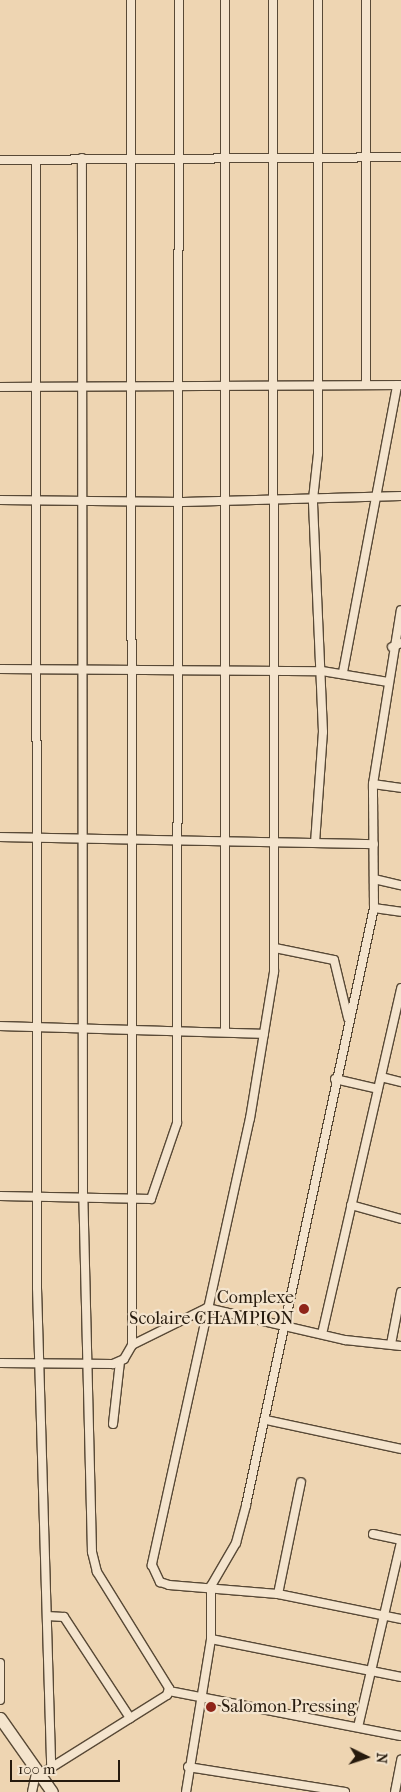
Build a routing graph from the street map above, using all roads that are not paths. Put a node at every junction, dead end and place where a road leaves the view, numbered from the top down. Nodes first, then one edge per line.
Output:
1 (131, 0) edge
2 (179, 0) edge
3 (225, 0) edge
4 (273, 0) edge
5 (318, 0) edge
6 (366, 0) edge
7 (366, 156) junction
8 (82, 158) junction
9 (321, 158) junction
10 (401, 158) edge
11 (179, 159) junction
12 (0, 160) edge
13 (36, 160) junction
14 (131, 160) junction
15 (227, 160) junction
16 (273, 160) junction
17 (226, 384) junction
18 (366, 384) junction
19 (399, 385) edge
20 (131, 386) junction
21 (179, 386) junction
22 (274, 386) junction
23 (318, 386) junction
24 (0, 387) edge
25 (35, 387) junction
26 (85, 387) junction
27 (401, 496) edge
28 (375, 497) junction
29 (85, 499) junction
30 (313, 499) junction
31 (0, 500) edge
32 (34, 500) junction
33 (133, 500) junction
34 (273, 501) junction
35 (178, 502) junction
36 (224, 502) junction
37 (401, 610) edge
38 (401, 643) edge
39 (392, 647) junction
40 (0, 669) edge
41 (130, 669) junction
42 (180, 669) junction
43 (36, 670) junction
44 (84, 670) junction
45 (322, 671) junction
46 (226, 672) junction
47 (274, 672) junction
48 (343, 672) junction
49 (388, 682) junction
50 (373, 784) junction
51 (401, 788) edge
52 (0, 837) edge
53 (36, 838) junction
54 (86, 839) junction
55 (132, 840) junction
56 (178, 840) junction
57 (226, 840) junction
58 (272, 842) junction
59 (315, 843) junction
60 (374, 844) junction
61 (374, 879) junction
62 (401, 885) edge
63 (374, 908) junction
64 (401, 912) edge
65 (275, 948) junction
66 (401, 988) edge
67 (348, 1018) junction
68 (0, 1026) edge
69 (84, 1026) junction
70 (39, 1027) junction
71 (132, 1028) junction
72 (178, 1030) junction
73 (225, 1031) junction
74 (264, 1034) junction
75 (381, 1077) junction
76 (335, 1079) junction
77 (401, 1082) edge
78 (378, 1089) junction
79 (0, 1196) edge
80 (36, 1196) junction
81 (83, 1196) junction
82 (132, 1198) junction
83 (351, 1205) junction
84 (401, 1219) edge
85 (401, 1292) edge
86 (207, 1308) junction
87 (284, 1325) junction
88 (322, 1334) junction
89 (391, 1344) junction
90 (132, 1345) junction
91 (401, 1346) edge
92 (120, 1362) junction
93 (0, 1363) edge
94 (40, 1363) junction
95 (87, 1364) junction
96 (266, 1420) junction
97 (113, 1424) dead end
98 (401, 1449) edge
99 (301, 1482) dead end
100 (373, 1534) dead end
101 (401, 1541) edge
102 (211, 1586) junction
103 (278, 1594) junction
104 (382, 1614) junction
105 (47, 1616) junction
106 (401, 1618) edge
107 (211, 1639) junction
108 (0, 1663) edge
109 (369, 1671) junction
110 (401, 1677) edge
111 (169, 1691) junction
112 (202, 1695) junction
113 (0, 1700) edge
114 (130, 1718) junction
115 (0, 1719) edge
116 (358, 1727) junction
117 (401, 1736) edge
118 (401, 1760) edge
119 (50, 1767) junction
120 (188, 1767) junction
121 (39, 1772) junction
122 (32, 1792) edge
123 (52, 1792) edge
124 (186, 1792) edge
125 (345, 1792) edge
126 (396, 1792) edge

1 - 14 street
2 - 11 street
3 - 15 street
4 - 16 street
5 - 9 street
6 - 7 street
7 - 9 street
7 - 10 street
7 - 18 street
8 - 13 street
8 - 14 street
8 - 26 street
9 - 16 street
9 - 23 street
11 - 14 street
11 - 15 street
11 - 21 street
12 - 13 street
13 - 25 street
14 - 20 street
15 - 16 street
15 - 17 street
16 - 22 street
17 - 21 street
17 - 22 street
17 - 36 street
18 - 19 street
18 - 23 street
19 - 28 street
20 - 21 street
20 - 26 street
20 - 33 street
21 - 35 street
22 - 23 street
22 - 34 street
23 - 30 street
24 - 25 street
25 - 26 street
25 - 32 street
26 - 29 street
27 - 28 street
28 - 30 street
28 - 48 street
29 - 32 street
29 - 33 street
29 - 44 street
30 - 34 street
30 - 45 street
31 - 32 street
32 - 43 street
33 - 35 street
33 - 41 street
34 - 36 street
34 - 47 street
35 - 36 street
35 - 42 street
36 - 46 street
37 - 39 street
38 - 39 street
39 - 49 street
40 - 43 street
41 - 42 street
41 - 44 street
41 - 55 street
42 - 46 street
42 - 56 street
43 - 44 street
43 - 53 street
44 - 54 street
45 - 47 street
45 - 48 street
45 - 59 street
46 - 47 street
46 - 57 street
47 - 58 street
48 - 49 street
49 - 50 street
50 - 51 street
50 - 60 street
52 - 53 street
53 - 54 street
53 - 70 street
54 - 55 street
54 - 69 street
55 - 56 street
55 - 71 street
56 - 57 street
56 - 72 street
57 - 58 street
57 - 73 street
58 - 59 street
58 - 65 street
59 - 60 street
60 - 61 street
61 - 62 street
61 - 63 street
63 - 64 street
63 - 67 street
65 - 67 street
65 - 74 street
66 - 75 street
67 - 76 street
68 - 70 street
69 - 70 street
69 - 71 street
69 - 81 street
70 - 80 street
71 - 72 street
71 - 82 street
72 - 73 street
72 - 82 street
73 - 74 street
74 - 86 street
75 - 77 street
75 - 78 street
76 - 78 street
76 - 87 street
78 - 83 street
79 - 80 street
80 - 81 street
80 - 94 street
81 - 82 street
81 - 95 street
82 - 90 street
83 - 84 street
83 - 88 street
85 - 89 street
86 - 87 street
86 - 90 street
86 - 102 street
87 - 88 street
87 - 96 street
88 - 89 street
89 - 91 street
90 - 92 street
92 - 95 street
92 - 97 street
93 - 94 street
94 - 95 street
94 - 105 street
95 - 111 street
96 - 98 street
96 - 102 street
99 - 103 street
100 - 101 street
101 - 104 street
102 - 103 street
102 - 107 street
103 - 104 street
104 - 106 street
104 - 109 street
105 - 114 street
105 - 119 street
107 - 109 street
107 - 112 street
108 - 113 street
109 - 110 street
109 - 116 street
111 - 112 street
111 - 114 street
112 - 116 street
112 - 120 street
114 - 119 street
115 - 121 main road
116 - 117 street
118 - 126 street
119 - 121 street
120 - 124 street
120 - 125 street
121 - 122 street
121 - 123 main road

